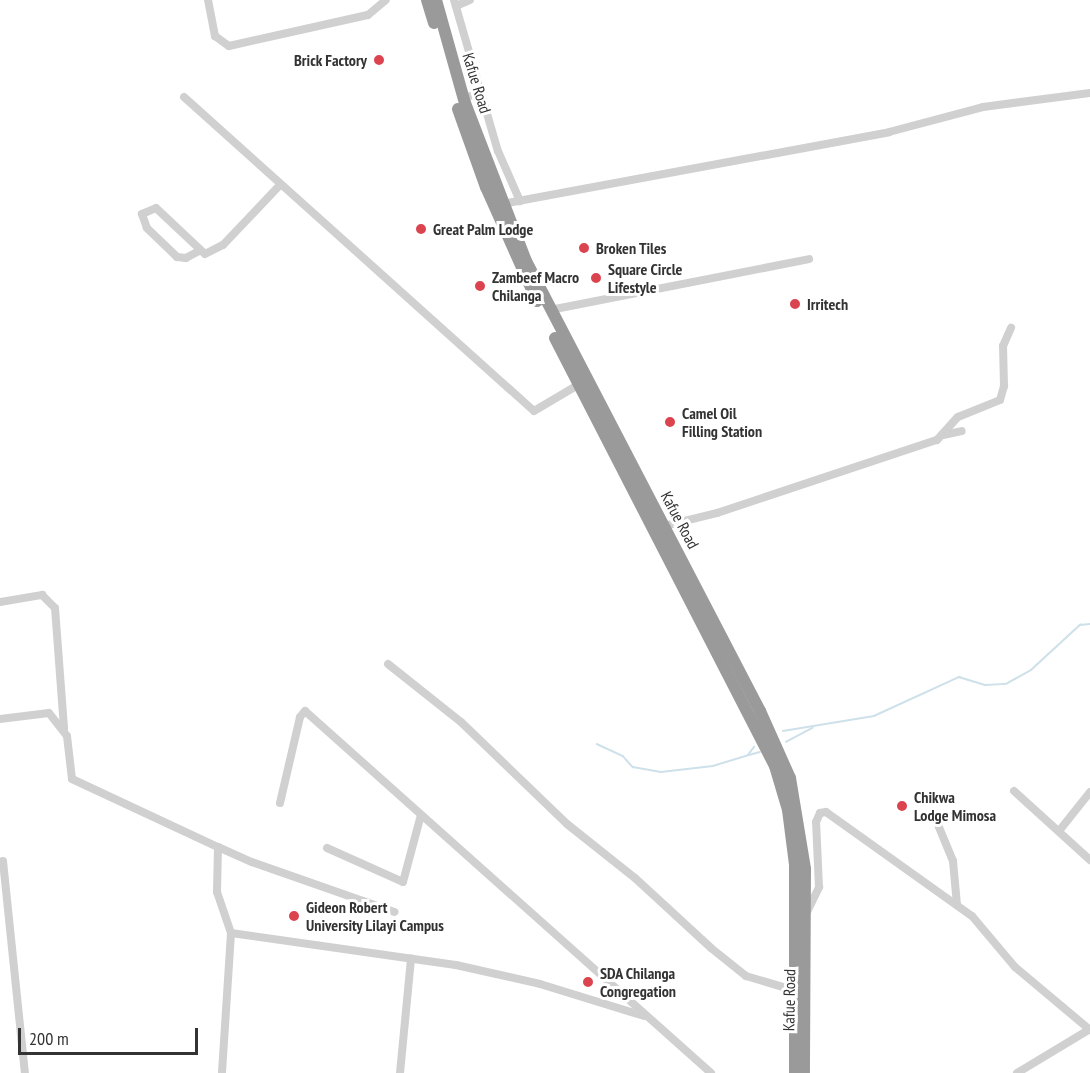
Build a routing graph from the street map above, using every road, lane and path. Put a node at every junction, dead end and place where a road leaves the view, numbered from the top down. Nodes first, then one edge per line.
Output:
1 (208, 0) edge
2 (386, 0) edge
3 (470, 0) edge
4 (434, 2) edge
5 (455, 2) edge
6 (481, 93) junction
7 (1090, 93) edge
8 (184, 97) dead end
9 (463, 98) junction
10 (279, 186) junction
11 (520, 201) junction
12 (502, 204) junction
13 (199, 250) junction
14 (809, 259) dead end
15 (550, 310) junction
16 (1011, 328) dead end
17 (578, 385) junction
18 (962, 431) dead end
19 (943, 435) junction
20 (664, 526) junction
21 (0, 602) edge
22 (388, 664) dead end
23 (0, 719) edge
24 (64, 729) junction
25 (1014, 790) dead end
26 (1090, 792) edge
27 (280, 803) dead end
28 (421, 814) junction
29 (936, 820) dead end
30 (1059, 831) junction
31 (219, 847) junction
32 (327, 848) dead end
33 (1090, 860) edge
34 (3, 861) dead end
35 (957, 905) junction
36 (395, 912) dead end
37 (806, 914) junction
38 (231, 933) junction
39 (411, 959) junction
40 (796, 991) junction
41 (649, 1018) junction
42 (1090, 1029) edge
43 (25, 1073) edge
44 (222, 1073) edge
45 (399, 1073) edge
46 (711, 1073) edge
47 (795, 1073) edge
48 (804, 1073) edge
49 (1017, 1073) edge

1 - 2 street
3 - 5 street
4 - 5 street
4 - 9 highway, Kafue Road
4 - 17 highway, Kafue Road
5 - 6 street
6 - 9 street
6 - 11 street
7 - 11 street
8 - 10 street
9 - 12 highway, Kafue Road
10 - 13 street
10 - 17 street
11 - 12 street
12 - 15 highway, Kafue Road
13 - 13 street
14 - 15 street
15 - 20 highway, Kafue Road
16 - 19 street
17 - 40 highway, Kafue Road
18 - 19 street
19 - 20 street
20 - 37 highway, Kafue Road
21 - 24 street
22 - 40 street
23 - 24 street
24 - 31 street
25 - 30 street
26 - 30 street
27 - 28 street
28 - 32 street
28 - 41 street
29 - 35 street
30 - 33 street
31 - 36 street
31 - 38 street
34 - 43 street
35 - 37 street
35 - 42 street
37 - 48 highway, Kafue Road
38 - 39 street
38 - 44 street
39 - 41 street
39 - 45 street
40 - 47 highway, Kafue Road
41 - 46 street
42 - 49 street

